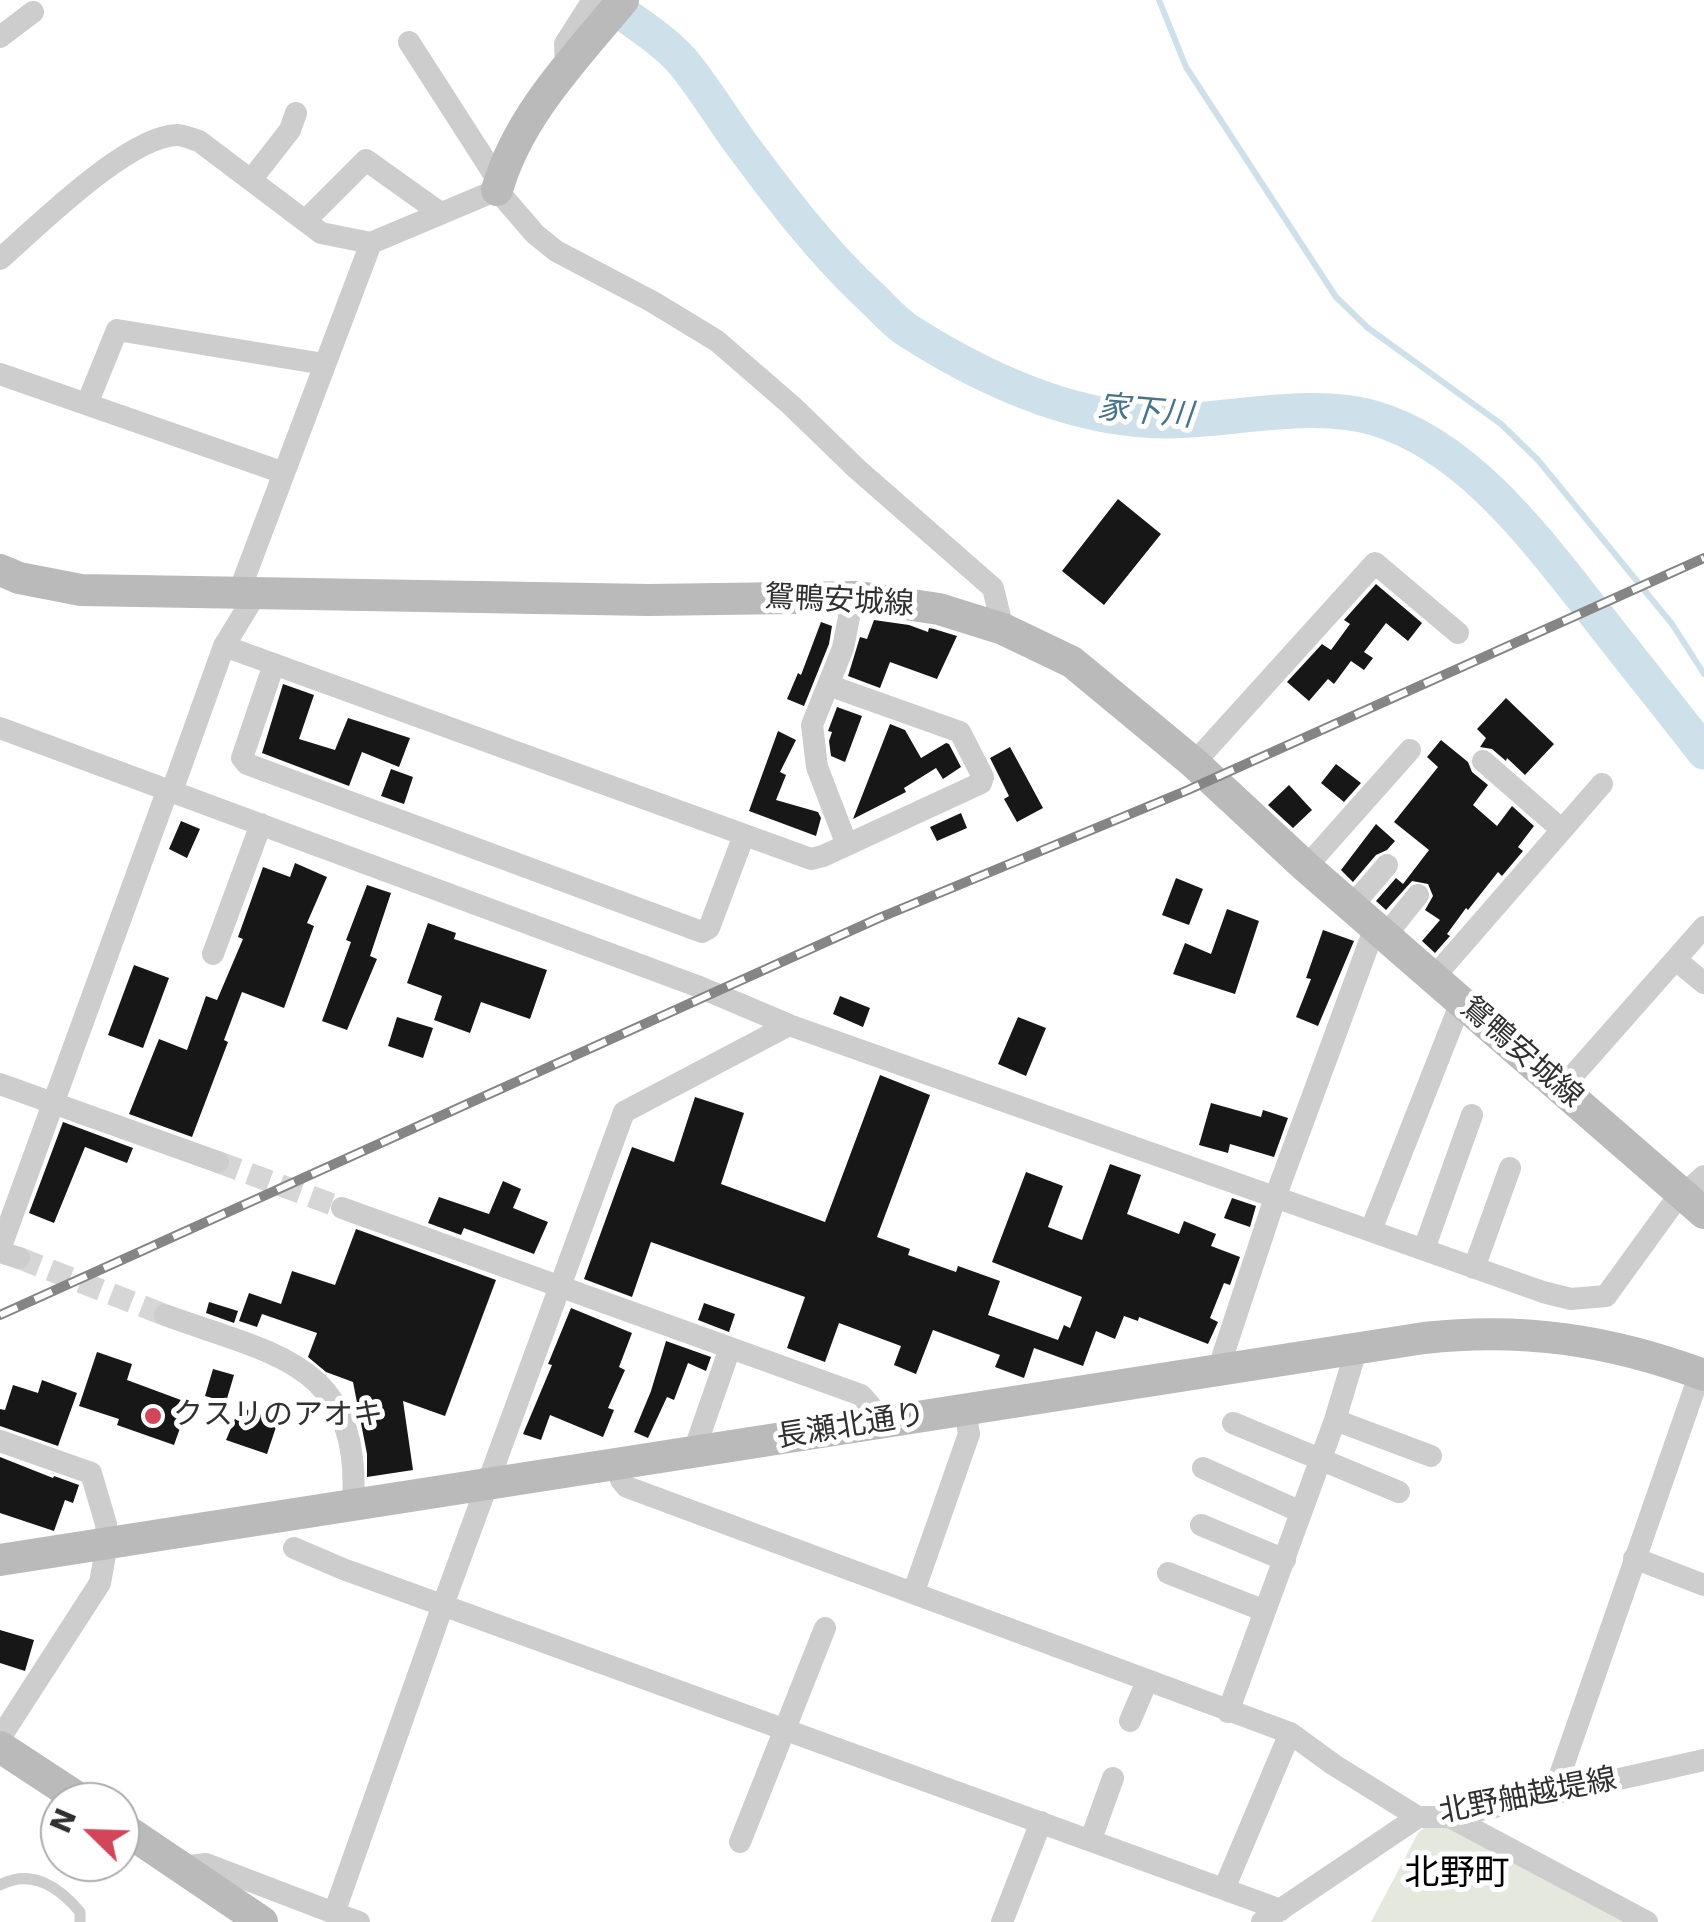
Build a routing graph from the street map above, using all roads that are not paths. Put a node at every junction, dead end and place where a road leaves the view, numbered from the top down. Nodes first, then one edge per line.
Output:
1 (593, 0) edge
2 (623, 0) edge
3 (33, 12) dead end
4 (0, 37) edge
5 (408, 42) dead end
6 (566, 68) junction
7 (296, 113) dead end
8 (251, 180) junction
9 (498, 186) junction
10 (439, 212) junction
11 (305, 221) junction
12 (371, 243) junction
13 (0, 259) edge
14 (324, 364) junction
15 (0, 374) edge
16 (86, 404) junction
17 (284, 472) junction
18 (0, 570) edge
19 (248, 592) junction
20 (848, 597) junction
21 (1002, 628) junction
22 (1458, 633) dead end
23 (224, 646) junction
24 (274, 664) junction
25 (828, 685) junction
26 (0, 728) edge
27 (1410, 750) dead end
28 (1482, 761) dead end
29 (1194, 764) junction
30 (1602, 784) dead end
31 (170, 790) junction
32 (262, 824) junction
33 (1561, 829) junction
34 (744, 835) junction
35 (847, 845) junction
36 (1387, 865) dead end
37 (1306, 866) junction
38 (1418, 895) dead end
39 (1370, 923) junction
40 (1704, 927) edge
41 (213, 954) dead end
42 (1676, 960) junction
43 (1434, 977) junction
44 (1704, 983) edge
45 (1462, 1002) junction
46 (790, 1024) junction
47 (0, 1084) edge
48 (1562, 1088) junction
49 (54, 1104) junction
50 (1472, 1115) dead end
51 (218, 1162) tunnel mouth
52 (1510, 1168) dead end
53 (1276, 1195) junction
54 (1697, 1195) edge
55 (342, 1208) tunnel mouth
56 (1371, 1230) junction
57 (1424, 1249) junction
58 (6, 1253) edge
59 (1474, 1268) junction
60 (558, 1286) junction
61 (165, 1315) tunnel mouth
62 (730, 1348) junction
63 (1356, 1348) junction
64 (1221, 1368) junction
65 (1703, 1370) edge
66 (965, 1410) junction
67 (1336, 1420) junction
68 (879, 1423) junction
69 (1233, 1423) dead end
70 (0, 1440) edge
71 (694, 1451) junction
72 (1431, 1456) dead end
73 (1320, 1460) junction
74 (617, 1464) junction
75 (1204, 1468) dead end
76 (490, 1482) junction
77 (1399, 1492) dead end
78 (353, 1504) junction
79 (1301, 1512) junction
80 (1201, 1526) dead end
81 (107, 1544) junction
82 (294, 1548) dead end
83 (1634, 1558) junction
84 (0, 1560) edge
85 (1285, 1560) junction
86 (1168, 1573) dead end
87 (1704, 1585) edge
88 (914, 1591) junction
89 (442, 1605) junction
90 (1265, 1611) junction
91 (824, 1628) dead end
92 (1147, 1681) junction
93 (1228, 1712) junction
94 (1130, 1721) dead end
95 (786, 1730) junction
96 (1290, 1732) junction
97 (0, 1738) edge
98 (0, 1747) edge
99 (1704, 1760) edge
100 (1113, 1778) dead end
101 (53, 1782) edge
102 (1554, 1792) junction
103 (1418, 1816) junction
104 (1450, 1818) junction
105 (1041, 1822) junction
106 (140, 1839) edge
107 (1091, 1840) junction
108 (740, 1842) dead end
109 (182, 1867) junction
110 (0, 1885) edge
111 (1224, 1889) junction
112 (334, 1913) junction
113 (1272, 1916) edge
114 (80, 1922) edge
115 (262, 1922) edge
116 (359, 1922) edge
117 (1002, 1922) edge
118 (1646, 1922) edge

1 - 6 street
2 - 6 street
3 - 4 street
5 - 9 street
6 - 9 street
7 - 8 street
8 - 11 street
8 - 13 street
9 - 10 street
9 - 21 street
10 - 11 street
10 - 12 street
11 - 12 street
12 - 14 street
14 - 16 street
14 - 17 street
15 - 16 street
16 - 17 street
17 - 19 street
18 - 19 street, 鴛鴨安城線
19 - 20 street, 鴛鴨安城線
19 - 23 street
20 - 21 street, 鴛鴨安城線
20 - 25 street
21 - 29 street, 鴛鴨安城線
22 - 29 street
23 - 24 street
23 - 31 street
24 - 34 street
24 - 34 street
25 - 35 street
25 - 35 street
26 - 31 street
27 - 37 street
28 - 33 street
29 - 37 street, 鴛鴨安城線
30 - 33 street
31 - 32 street
31 - 49 street
32 - 41 street
32 - 46 street
33 - 43 street
34 - 35 street
36 - 39 street
37 - 39 street, 鴛鴨安城線
38 - 39 street
39 - 43 street, 鴛鴨安城線
39 - 53 street
40 - 42 street
42 - 44 street
42 - 48 street
43 - 45 street, 鴛鴨安城線
45 - 48 street, 鴛鴨安城線
45 - 56 street
46 - 53 street
46 - 60 street
47 - 49 street
48 - 54 street, 鴛鴨安城線
49 - 51 street
49 - 58 street
50 - 57 street
52 - 59 street
53 - 56 street
53 - 64 street
54 - 59 street
55 - 60 street
56 - 57 street
57 - 59 street
60 - 62 street
60 - 76 street
61 - 78 street
62 - 68 street
62 - 71 street
63 - 64 street, 長瀬北通り
63 - 65 street, 長瀬北通り
63 - 67 street
64 - 66 street, 長瀬北通り
65 - 83 street
66 - 68 street, 長瀬北通り
66 - 88 street
67 - 72 street
67 - 73 street
68 - 71 street, 長瀬北通り
69 - 73 street
70 - 81 street
71 - 74 street, 長瀬北通り
73 - 77 street
73 - 79 street
74 - 76 street, 長瀬北通り
74 - 88 street
75 - 79 street
76 - 78 street, 長瀬北通り
76 - 89 street
78 - 81 street, 長瀬北通り
79 - 85 street
80 - 85 street
81 - 84 street, 長瀬北通り
81 - 97 street
82 - 89 street
83 - 87 street
83 - 102 street
85 - 90 street
86 - 90 street
88 - 92 street
89 - 95 street
89 - 112 street
90 - 93 street
91 - 95 street
92 - 93 street
92 - 94 street
93 - 96 street
95 - 105 street
95 - 108 street
96 - 103 street
96 - 111 street
98 - 101 street
99 - 102 street, 北野舳越堤線
100 - 107 street
102 - 104 street, 北野舳越堤線
103 - 104 street, 北野舳越堤線
103 - 113 street, 北野舳越堤線
104 - 118 street
105 - 107 street
105 - 117 street
106 - 109 street
107 - 111 street
109 - 112 street
109 - 115 street
110 - 114 lane
111 - 113 street
112 - 116 street

